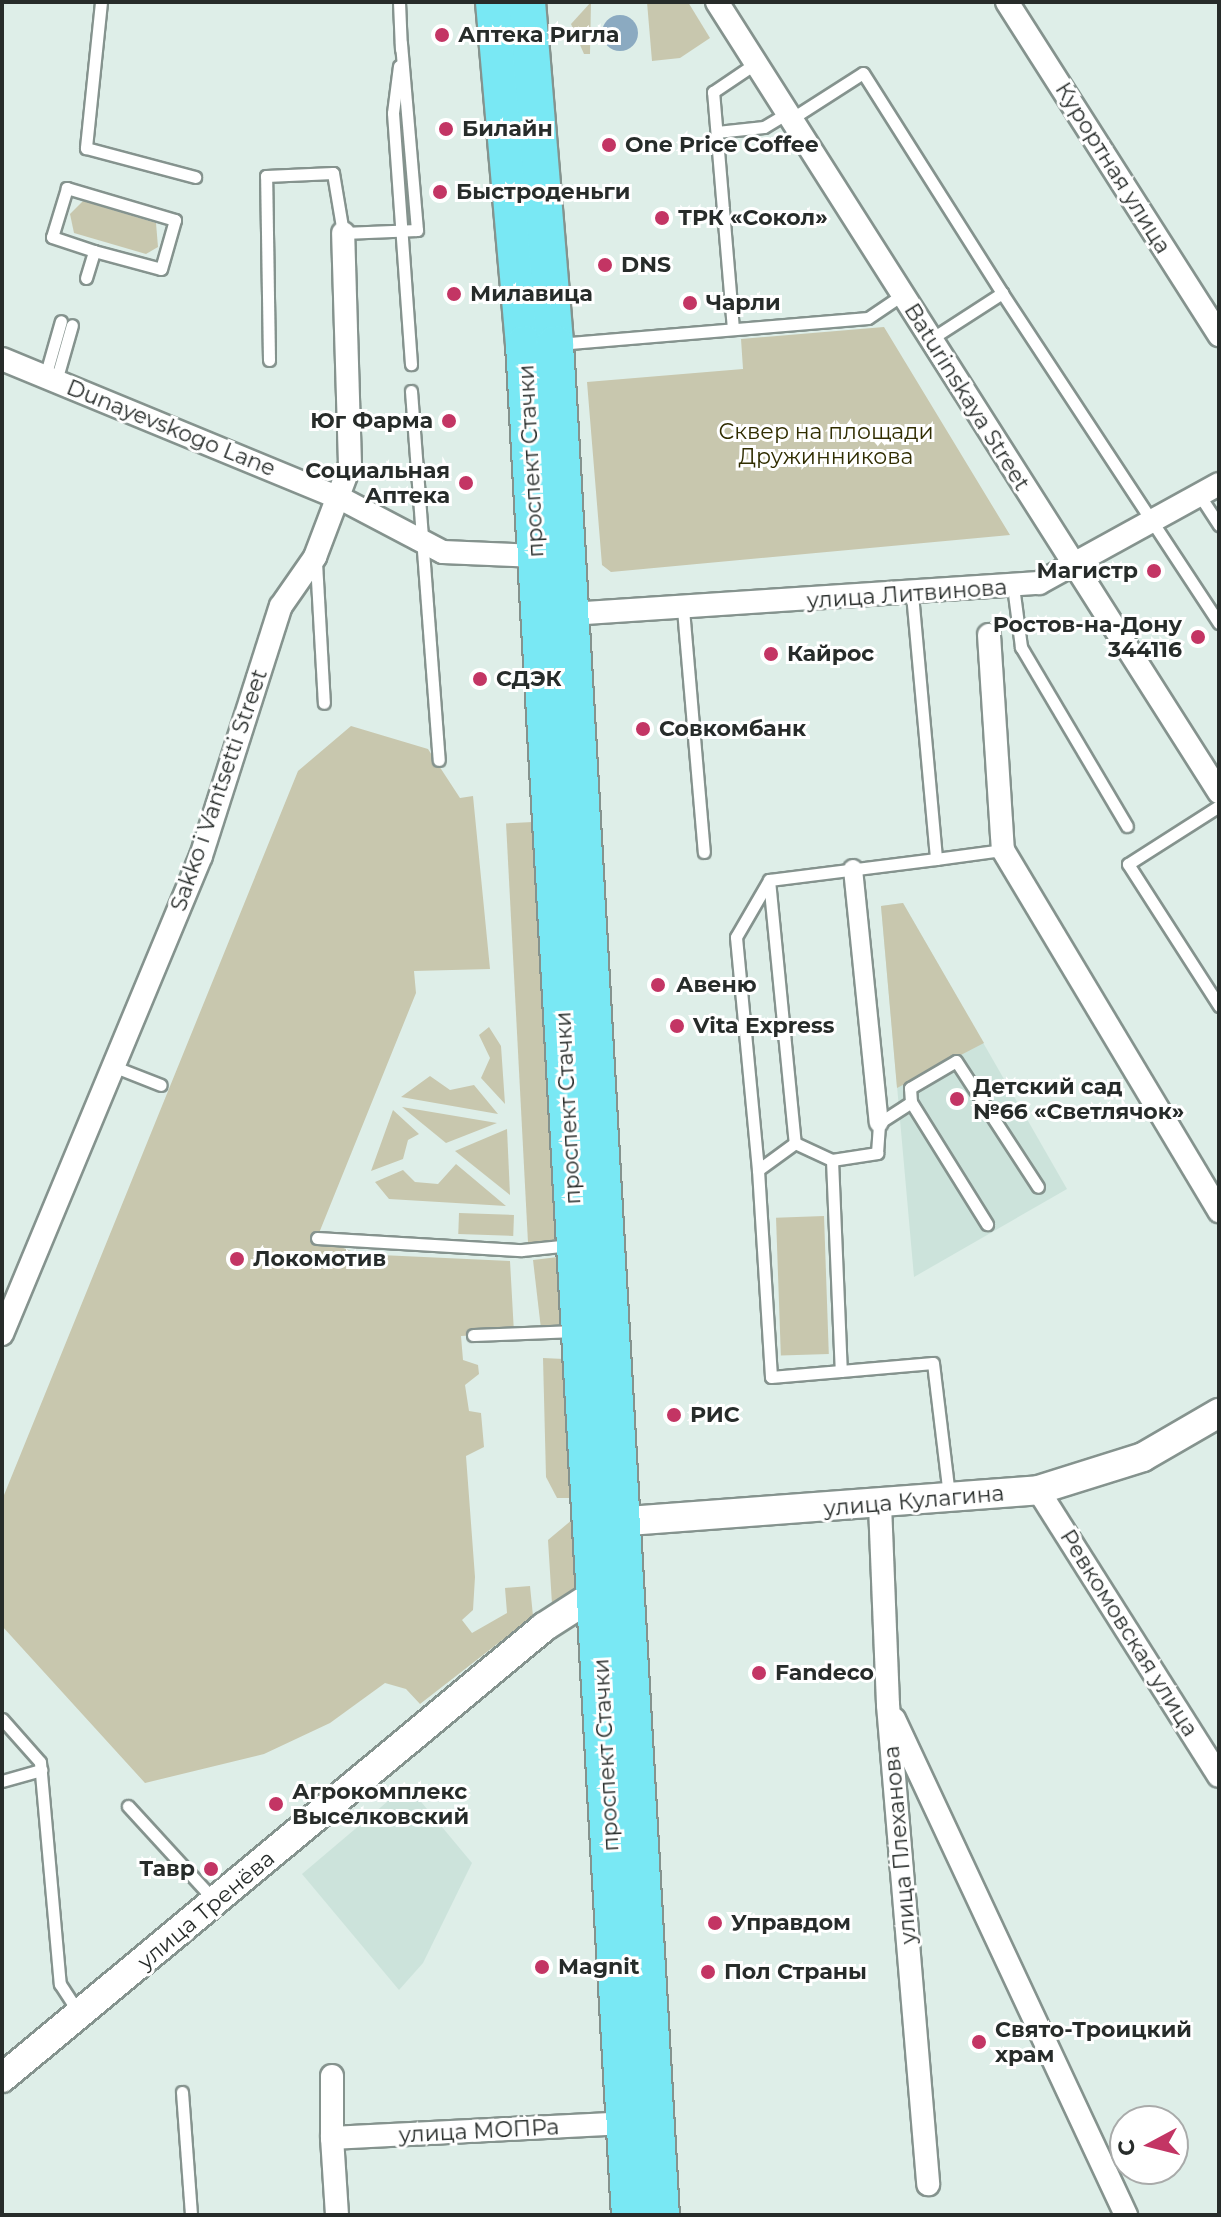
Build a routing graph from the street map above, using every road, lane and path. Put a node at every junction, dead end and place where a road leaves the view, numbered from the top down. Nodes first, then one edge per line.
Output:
1 (101, 2) edge
2 (399, 2) edge
3 (494, 2) edge
4 (527, 2) edge
5 (717, 2) edge
6 (1007, 2) edge
7 (756, 63) junction
8 (789, 116) junction
9 (717, 132) junction
10 (195, 177) dead end
11 (402, 231) junction
12 (343, 233) junction
13 (94, 251) junction
14 (86, 278) dead end
15 (1002, 293) junction
16 (902, 295) junction
17 (67, 323) dead end
18 (733, 329) junction
19 (1219, 335) edge
20 (931, 339) junction
21 (555, 344) junction
22 (2, 359) edge
23 (269, 360) dead end
24 (411, 364) dead end
25 (50, 379) junction
26 (411, 391) dead end
27 (1210, 490) edge
28 (340, 498) junction
29 (1149, 524) junction
30 (1219, 525) edge
31 (423, 543) junction
32 (537, 556) junction
33 (315, 557) junction
34 (1074, 567) junction
35 (1013, 586) junction
36 (912, 594) junction
37 (683, 609) junction
38 (570, 614) junction
39 (1219, 623) edge
40 (989, 635) dead end
41 (324, 703) dead end
42 (439, 760) dead end
43 (1219, 792) edge
44 (1219, 806) edge
45 (1127, 826) dead end
46 (1003, 850) junction
47 (704, 852) dead end
48 (936, 859) junction
49 (853, 869) junction
50 (769, 880) junction
51 (1219, 1006) edge
52 (115, 1067) junction
53 (161, 1085) dead end
54 (911, 1102) junction
55 (879, 1123) junction
56 (795, 1143) junction
57 (832, 1160) junction
58 (758, 1170) junction
59 (1038, 1187) dead end
60 (1219, 1211) edge
61 (987, 1224) dead end
62 (317, 1238) dead end
63 (575, 1244) junction
64 (581, 1331) junction
65 (2, 1334) edge
66 (473, 1335) dead end
67 (841, 1371) junction
68 (1219, 1413) edge
69 (1038, 1490) junction
70 (950, 1500) junction
71 (880, 1505) junction
72 (608, 1523) junction
73 (597, 1593) junction
74 (888, 1705) junction
75 (2, 1719) edge
76 (41, 1770) junction
77 (1219, 1776) edge
78 (2, 1781) edge
79 (128, 1806) dead end
80 (216, 1903) junction
81 (79, 2013) junction
82 (332, 2076) dead end
83 (2, 2078) edge
84 (182, 2092) dead end
85 (625, 2123) junction
86 (332, 2138) junction
87 (928, 2184) dead end
88 (191, 2215) edge
89 (337, 2215) edge
90 (630, 2215) edge
91 (661, 2215) edge
92 (1125, 2215) edge

1 - 10 lane
2 - 11 lane
3 - 32 main road, проспект Стачки
4 - 21 main road, проспект Стачки
5 - 7 street, Baturinskaya Street
6 - 19 street, Курортная улица
7 - 8 street, Baturinskaya Street
7 - 9 lane
8 - 9 lane
8 - 15 lane
8 - 16 street, Baturinskaya Street
9 - 18 lane
11 - 12 lane
11 - 24 lane
12 - 23 lane
12 - 28 street, Sakko i Vantsetti Street
13 - 13 lane
13 - 14 lane
15 - 20 lane
15 - 29 lane
16 - 18 lane
16 - 20 street, Baturinskaya Street
17 - 25 lane
18 - 21 lane
20 - 34 street, Baturinskaya Street
21 - 38 main road, проспект Стачки
22 - 25 street, Dunayevskogo Lane
25 - 28 street, Dunayevskogo Lane
26 - 31 lane
27 - 29 street, улица Литвинова
27 - 30 lane
28 - 31 street, Dunayevskogo Lane
28 - 33 street, Sakko i Vantsetti Street
29 - 34 street, улица Литвинова
29 - 39 lane
31 - 32 street, Dunayevskogo Lane
31 - 42 lane
32 - 63 main road, проспект Стачки
33 - 41 lane
33 - 52 street, Sakko i Vantsetti Street
34 - 35 street, улица Литвинова
34 - 43 street, Baturinskaya Street
35 - 36 street, улица Литвинова
35 - 45 lane
36 - 37 street, улица Литвинова
36 - 48 lane
37 - 38 street, улица Литвинова
37 - 47 lane
38 - 72 main road, проспект Стачки
40 - 46 street
44 - 51 lane
46 - 48 lane
46 - 60 street
48 - 49 lane
49 - 50 lane
49 - 55 street
50 - 56 lane
50 - 58 lane
52 - 53 lane
52 - 65 street, Sakko i Vantsetti Street
54 - 55 lane
54 - 59 lane
54 - 61 lane
55 - 57 lane
56 - 57 lane
56 - 58 lane
57 - 67 lane
58 - 67 lane
62 - 63 lane
63 - 64 main road, проспект Стачки
64 - 66 lane
64 - 72 main road, проспект Стачки
67 - 70 lane
68 - 69 street, улица Кулагина
69 - 70 street, улица Кулагина
69 - 77 street, Ревкомовская улица
70 - 71 street, улица Кулагина
71 - 72 street, улица Кулагина
71 - 74 street, улица Плеханова
72 - 73 main road, проспект Стачки
72 - 91 main road, проспект Стачки
73 - 80 street, улица Тренёва
73 - 85 main road, проспект Стачки
74 - 87 street, улица Плеханова
74 - 92 street
75 - 76 lane
76 - 78 lane
76 - 81 lane
79 - 80 lane
80 - 81 street, улица Тренёва
81 - 83 street, улица Тренёва
82 - 86 street
84 - 88 lane
85 - 86 street, улица МОПРа
85 - 90 main road, проспект Стачки
86 - 89 street

